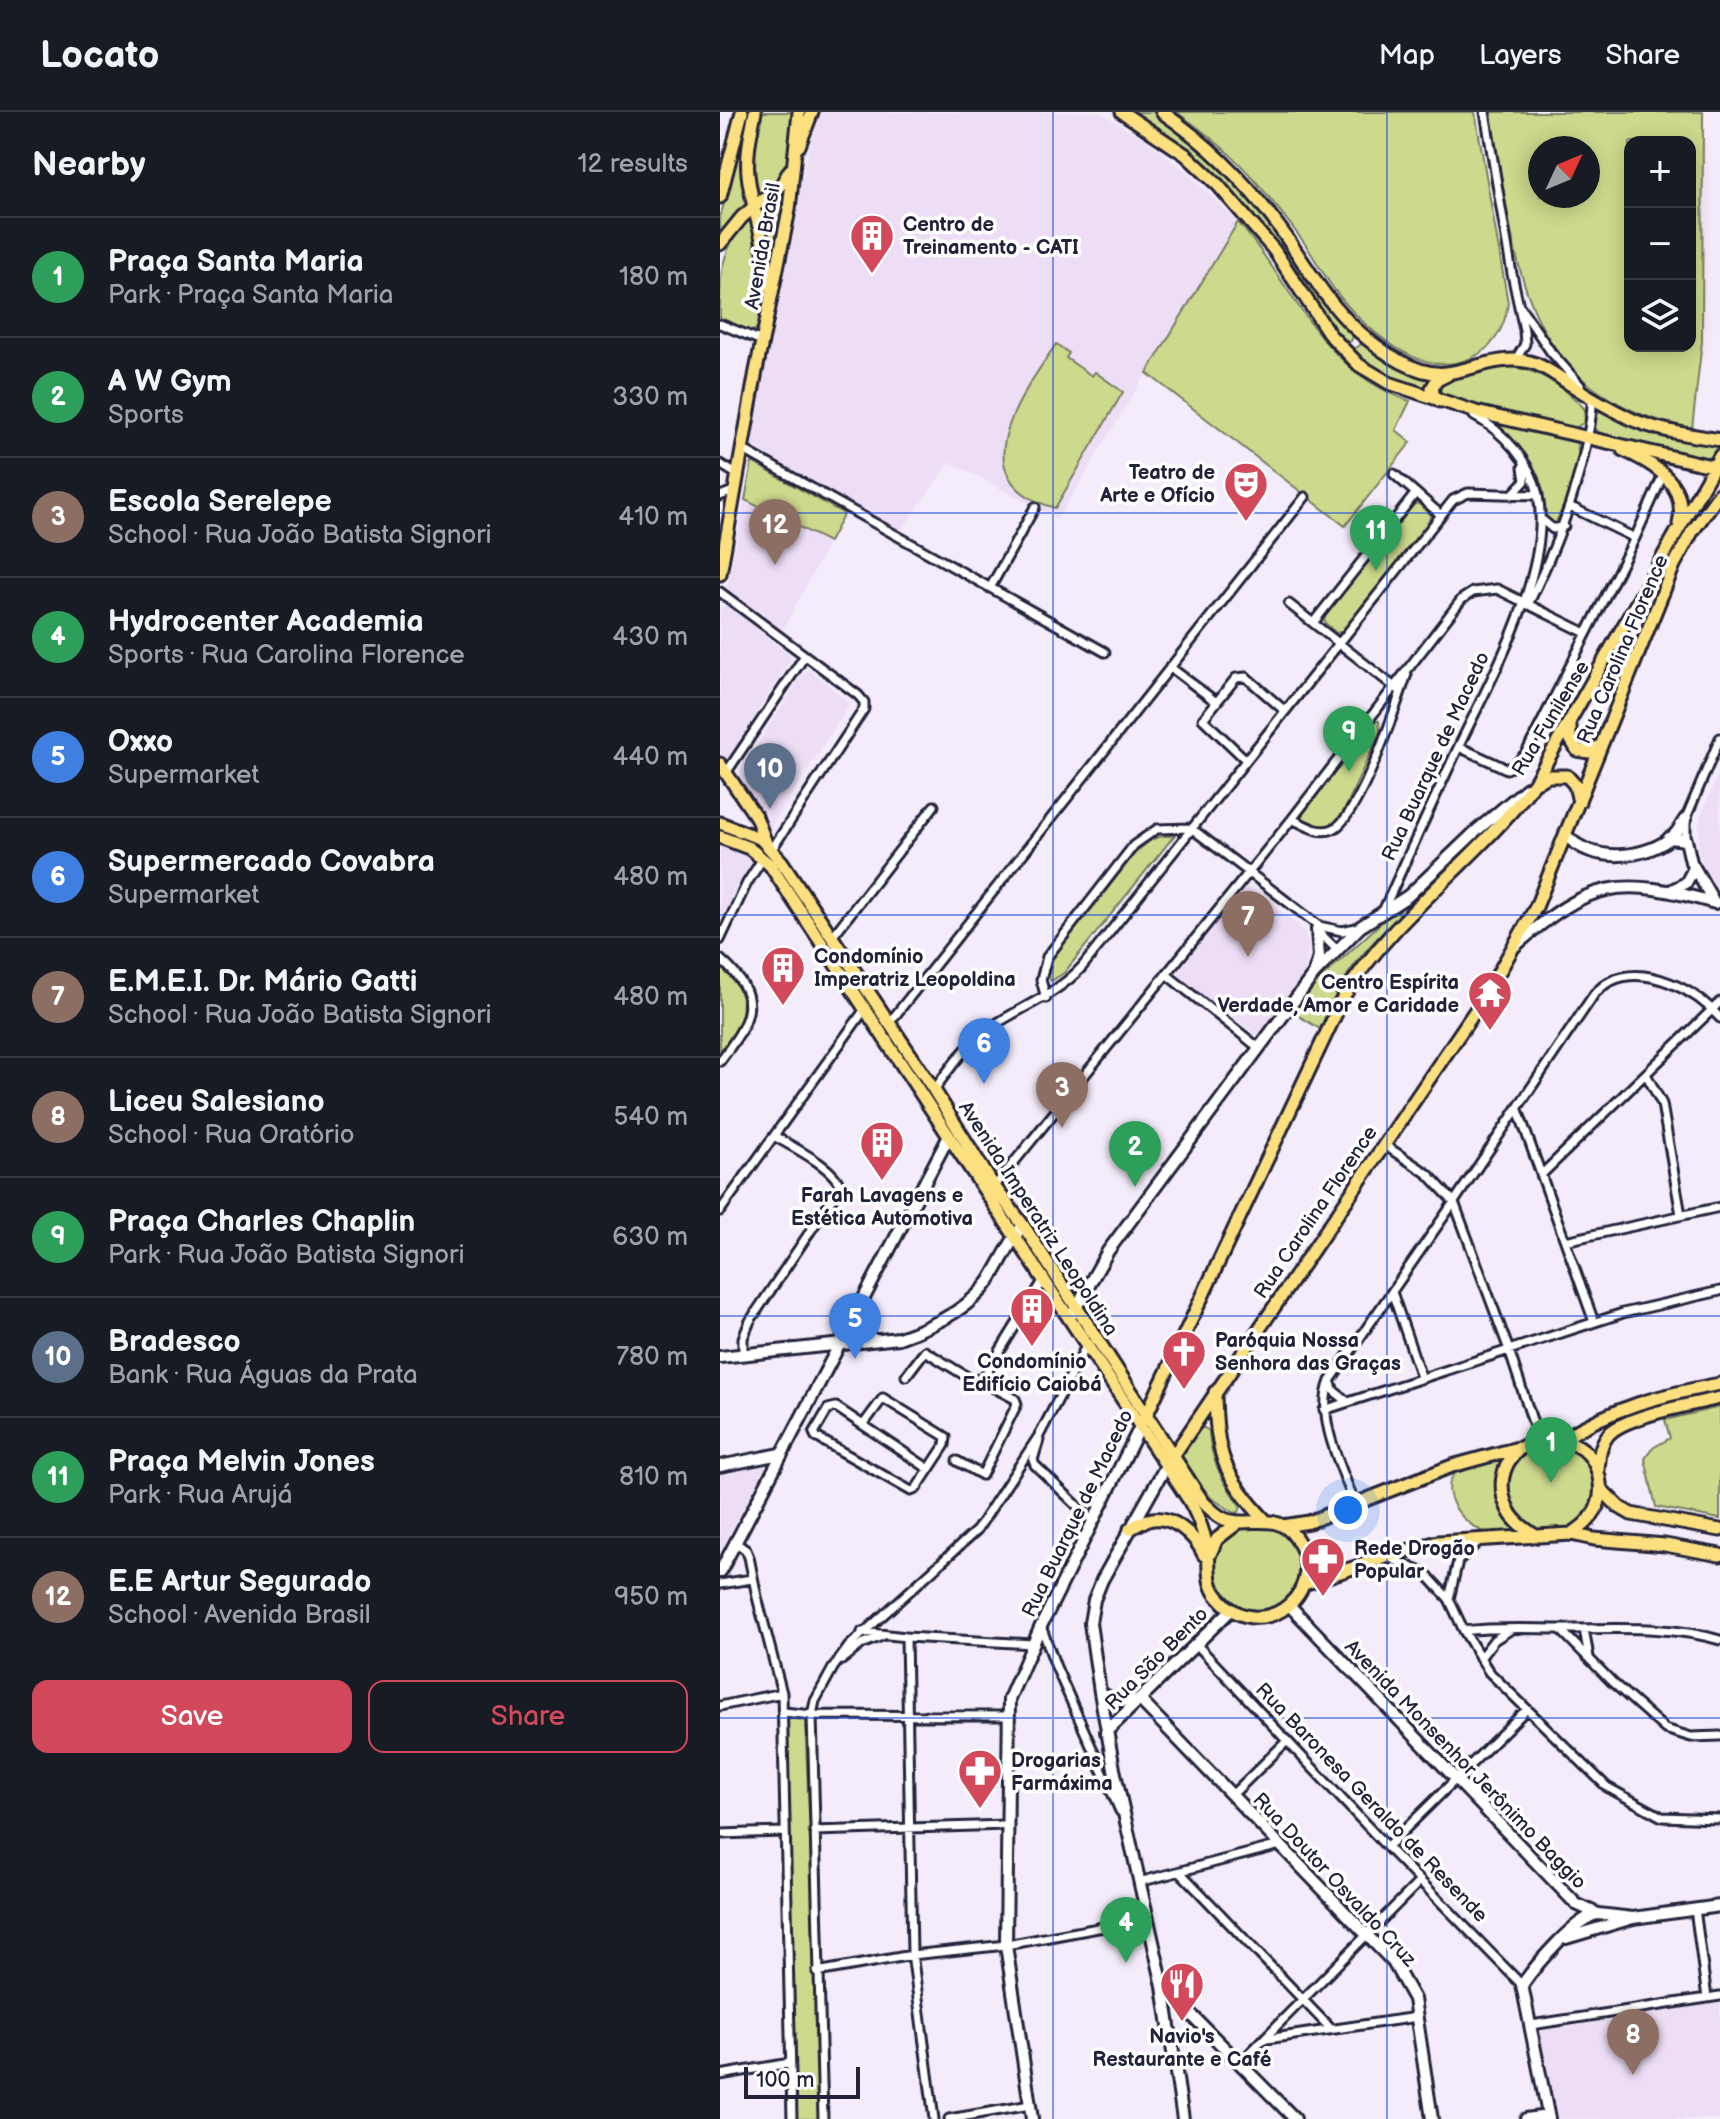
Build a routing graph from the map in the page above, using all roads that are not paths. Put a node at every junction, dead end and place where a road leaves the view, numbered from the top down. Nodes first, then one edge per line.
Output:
1 (742, 112) edge
2 (755, 112) edge
3 (799, 112) edge
4 (812, 112) edge
5 (1122, 112) edge
6 (1162, 112) edge
7 (1485, 112) edge
8 (795, 157) junction
9 (720, 197) edge
10 (755, 207) junction
11 (720, 244) edge
12 (769, 306) junction
13 (1521, 308) junction
14 (720, 324) edge
15 (1357, 330) junction
16 (762, 341) junction
17 (1342, 349) junction
18 (1515, 360) junction
19 (1459, 370) junction
20 (1593, 398) junction
21 (1440, 401) junction
22 (1455, 405) junction
23 (1588, 438) junction
24 (1720, 440) edge
25 (1601, 441) junction
26 (742, 449) junction
27 (1517, 453) junction
28 (1720, 456) edge
29 (720, 464) edge
30 (1717, 468) edge
31 (1664, 473) junction
32 (1394, 474) dead end
33 (738, 475) junction
34 (736, 490) junction
35 (1720, 493) edge
36 (1415, 494) junction
37 (1512, 495) junction
38 (1538, 495) junction
39 (720, 496) edge
40 (1305, 497) dead end
41 (1720, 501) edge
42 (1035, 507) dead end
43 (1571, 507) junction
44 (1708, 510) junction
45 (1441, 515) junction
46 (1539, 517) junction
47 (1564, 526) junction
48 (1676, 535) junction
49 (1635, 538) junction
50 (720, 574) edge
51 (990, 588) junction
52 (720, 592) edge
53 (1526, 602) junction
54 (1289, 604) dead end
55 (1313, 623) junction
56 (1586, 633) junction
57 (1340, 645) junction
58 (1105, 652) dead end
59 (804, 657) junction
60 (1170, 667) junction
61 (1397, 690) junction
62 (1215, 701) junction
63 (1285, 711) junction
64 (1374, 713) junction
65 (1390, 721) junction
66 (1570, 724) junction
67 (1720, 738) edge
68 (1600, 746) junction
69 (1459, 747) junction
70 (1246, 760) junction
71 (723, 769) edge
72 (1535, 782) junction
73 (1579, 802) junction
74 (934, 806) dead end
75 (1686, 818) junction
76 (1292, 819) junction
77 (720, 823) edge
78 (1191, 828) junction
79 (1566, 835) junction
80 (720, 837) edge
81 (1669, 838) junction
82 (1686, 840) junction
83 (767, 850) junction
84 (1694, 868) junction
85 (1248, 872) junction
86 (1670, 891) junction
87 (1717, 905) edge
88 (1383, 912) junction
89 (1308, 919) junction
90 (1360, 927) junction
91 (1317, 929) junction
92 (832, 937) junction
93 (720, 940) edge
94 (1513, 948) junction
95 (1337, 950) junction
96 (720, 959) edge
97 (1364, 964) joint
98 (1166, 974) junction
99 (1314, 974) junction
100 (1046, 998) junction
101 (1720, 1002) edge
102 (865, 1009) junction
103 (1713, 1010) junction
104 (1720, 1018) edge
105 (890, 1022) junction
106 (1259, 1048) junction
107 (720, 1061) edge
108 (1646, 1074) junction
109 (934, 1090) junction
110 (1518, 1110) junction
111 (774, 1136) junction
112 (948, 1138) junction
113 (966, 1142) junction
114 (1383, 1144) junction
115 (1541, 1175) junction
116 (994, 1187) junction
117 (1454, 1202) junction
118 (1720, 1207) edge
119 (720, 1211) edge
120 (1681, 1215) junction
121 (1023, 1225) junction
122 (1014, 1237) junction
123 (1565, 1241) junction
124 (1043, 1281) junction
125 (1720, 1291) edge
126 (1392, 1292) junction
127 (1076, 1306) junction
128 (856, 1312) junction
129 (1069, 1321) junction
130 (1594, 1322) junction
131 (877, 1341) junction
132 (841, 1344) junction
133 (810, 1346) junction
134 (1086, 1346) junction
135 (1509, 1350) junction
136 (743, 1354) junction
137 (720, 1357) edge
138 (830, 1363) junction
139 (906, 1376) dead end
140 (1421, 1377) junction
141 (981, 1378) junction
142 (1330, 1381) junction
143 (1720, 1384) edge
144 (1215, 1392) junction
145 (1720, 1398) edge
146 (1348, 1402) junction
147 (806, 1408) junction
148 (1324, 1410) junction
149 (1146, 1416) junction
150 (823, 1418) junction
151 (863, 1425) junction
152 (1140, 1427) junction
153 (1040, 1434) junction
154 (1538, 1438) junction
155 (1563, 1439) junction
156 (1519, 1448) junction
157 (780, 1454) junction
158 (957, 1461) dead end
159 (1169, 1461) junction
160 (720, 1466) edge
161 (929, 1469) junction
162 (1598, 1471) junction
163 (1601, 1489) junction
164 (1355, 1505) junction
165 (1265, 1520) junction
166 (1093, 1521) junction
167 (1240, 1522) junction
168 (1283, 1526) junction
169 (1130, 1529) junction
170 (1720, 1530) edge
171 (1571, 1534) junction
172 (1534, 1535) junction
173 (1480, 1540) junction
174 (735, 1542) junction
175 (1720, 1555) edge
176 (1386, 1557) junction
177 (1208, 1560) junction
178 (720, 1572) edge
179 (752, 1579) junction
180 (720, 1584) edge
181 (1304, 1584) junction
182 (1449, 1599) junction
183 (1289, 1605) junction
184 (1231, 1610) junction
185 (1041, 1626) junction
186 (1560, 1629) junction
187 (1584, 1629) junction
188 (1510, 1630) junction
189 (1464, 1631) junction
190 (862, 1632) junction
191 (888, 1635) junction
192 (906, 1637) junction
193 (1720, 1640) edge
194 (1033, 1644) junction
195 (1196, 1644) junction
196 (1480, 1658) junction
197 (1590, 1659) junction
198 (833, 1668) junction
199 (1100, 1692) junction
200 (782, 1693) junction
201 (1140, 1700) junction
202 (720, 1706) edge
203 (1527, 1709) junction
204 (784, 1712) junction
205 (812, 1715) junction
206 (906, 1715) junction
207 (1007, 1716) junction
208 (1106, 1732) junction
209 (1720, 1736) edge
210 (1287, 1741) junction
211 (1456, 1780) junction
212 (1232, 1795) junction
213 (1720, 1819) edge
214 (1007, 1825) junction
215 (908, 1828) junction
216 (814, 1831) junction
217 (783, 1832) junction
218 (720, 1834) edge
219 (1130, 1835) junction
220 (1280, 1845) junction
221 (1387, 1847) junction
222 (1180, 1872) junction
223 (1420, 1881) junction
224 (1139, 1882) junction
225 (1576, 1904) junction
226 (1720, 1906) edge
227 (1695, 1909) junction
228 (1598, 1914) junction
229 (1633, 1918) junction
230 (1147, 1919) junction
231 (1573, 1929) junction
232 (1368, 1934) junction
233 (1564, 1939) junction
234 (1006, 1945) junction
235 (912, 1955) junction
236 (817, 1972) junction
237 (1522, 1985) junction
238 (1163, 1986) junction
239 (1720, 1996) edge
240 (1707, 1998) junction
241 (1304, 2001) junction
242 (1417, 2017) junction
243 (1531, 2025) junction
244 (1331, 2029) junction
245 (1265, 2040) junction
246 (790, 2063) junction
247 (1240, 2063) junction
248 (720, 2075) edge
249 (1030, 2105) junction
250 (1548, 2117) edge
251 (792, 2119) edge
252 (823, 2119) edge
253 (934, 2119) edge
254 (949, 2119) edge
255 (1032, 2119) edge
256 (1183, 2119) edge
257 (1295, 2119) edge
258 (1432, 2119) edge
259 (1526, 2119) edge

1 - 9 main road
2 - 10 main road
3 - 8 main road, Avenida Brasil
4 - 8 main road
5 - 17 main road
6 - 15 main road
7 - 13 street
8 - 10 main road
8 - 12 main road, Avenida Brasil
10 - 11 main road
10 - 12 main road
12 - 16 main road, Avenida Brasil
13 - 18 street
13 - 20 street
14 - 16 street
15 - 17 main road
15 - 19 main road
16 - 26 main road, Avenida Brasil
17 - 21 main road
18 - 19 main road
18 - 20 main road
19 - 21 main road
20 - 23 street, Rua Buarque de Macedo
20 - 24 main road
21 - 22 main road
22 - 23 main road
22 - 27 street, Rua Buarque de Macedo
23 - 25 main road
23 - 43 street, Rua Buarque de Macedo
25 - 30 main road
25 - 31 main road
26 - 33 main road, Avenida Brasil
26 - 51 street
27 - 37 street
27 - 38 street, Rua Buarque de Macedo
28 - 30 main road, Rua Funilense
29 - 33 street
30 - 48 main road, Rua Funilense
31 - 48 main road
31 - 49 street
32 - 36 street
33 - 34 main road, Avenida Brasil
34 - 39 street
34 - 50 main road, Avenida Brasil
35 - 44 main road, Rua Carolina Florence
36 - 45 street
36 - 55 street
37 - 38 street
37 - 45 street
38 - 46 street, Rua Buarque de Macedo
40 - 60 street
41 - 44 main road
42 - 51 street
43 - 47 street, Rua Buarque de Macedo
43 - 49 street
44 - 68 main road, Rua Carolina Florence
45 - 57 street
46 - 47 street
46 - 53 street, Rua Buarque de Macedo
47 - 53 street, Rua Buarque de Macedo
48 - 66 main road, Rua Funilense
49 - 56 street
51 - 58 street
52 - 59 street
53 - 56 street
53 - 61 street
53 - 69 street, Rua Buarque de Macedo
54 - 55 street
55 - 57 street
56 - 69 street
57 - 61 street
57 - 63 street
59 - 71 street
59 - 83 street
60 - 62 street
60 - 105 street
61 - 64 street
61 - 65 street
62 - 63 street
62 - 70 street
63 - 70 street
64 - 65 street
64 - 76 street
65 - 76 street
66 - 68 main road
66 - 72 main road, Rua Funilense
67 - 75 street
68 - 73 main road, Rua Carolina Florence
69 - 88 street, Rua Buarque de Macedo
70 - 78 street
71 - 83 main road
72 - 73 main road
72 - 88 main road
72 - 97 main road, Rua Funilense
73 - 79 main road, Rua Carolina Florence
74 - 92 street
75 - 81 main road
75 - 82 street
76 - 85 street
77 - 83 main road, Avenida Imperatriz Leopoldina
78 - 85 street
78 - 100 street
78 - 100 street
79 - 81 main road
79 - 94 main road, Rua Carolina Florence
80 - 83 main road, Avenida Imperatriz Leopoldina
81 - 82 main road
82 - 84 main road
83 - 92 main road, Avenida Imperatriz Leopoldina
83 - 93 street
83 - 102 main road, Avenida Imperatriz Leopoldina
84 - 86 main road
84 - 87 main road
85 - 89 street
85 - 98 street
86 - 87 main road
86 - 94 main road
88 - 90 main road
89 - 90 street
89 - 91 street
90 - 95 main road
91 - 95 street
91 - 99 main road
92 - 105 main road, Avenida Imperatriz Leopoldina
94 - 114 main road, Rua Carolina Florence
95 - 99 main road
96 - 107 street
97 - 149 main road, Rua Buarque de Macedo
98 - 106 street
98 - 116 street
99 - 106 main road
100 - 109 street
101 - 103 street
102 - 111 street
102 - 112 main road, Avenida Imperatriz Leopoldina
103 - 104 street
103 - 108 street
103 - 110 street
105 - 109 main road, Avenida Imperatriz Leopoldina
106 - 127 main road
108 - 115 street
108 - 120 street
109 - 113 main road, Avenida Imperatriz Leopoldina
110 - 115 street
110 - 117 street
111 - 119 street
111 - 136 street
112 - 113 main road
112 - 122 main road, Avenida Imperatriz Leopoldina
112 - 128 main road
113 - 116 main road, Avenida Imperatriz Leopoldina
114 - 117 street
114 - 144 main road, Rua Carolina Florence
115 - 123 street
116 - 121 main road, Avenida Imperatriz Leopoldina
117 - 126 street
117 - 135 street
118 - 120 street
120 - 123 street
121 - 122 main road
121 - 127 main road, Avenida Imperatriz Leopoldina
122 - 124 main road, Avenida Imperatriz Leopoldina
122 - 131 main road
123 - 130 street
124 - 129 main road, Avenida Imperatriz Leopoldina
124 - 141 street
125 - 130 street
126 - 140 street
126 - 142 street
127 - 129 main road
127 - 149 main road, Avenida Imperatriz Leopoldina
128 - 131 main road
128 - 132 main road
129 - 134 main road, Avenida Imperatriz Leopoldina
130 - 135 street
131 - 132 main road
132 - 133 main road
132 - 138 main road
133 - 136 main road
133 - 138 main road
134 - 152 main road, Avenida Imperatriz Leopoldina
134 - 153 street
135 - 140 street
135 - 154 street
136 - 137 main road
138 - 147 main road
139 - 141 street
140 - 146 street
141 - 158 street
142 - 146 street
142 - 148 street
143 - 155 main road
144 - 159 main road, Rua Carolina Florence
144 - 165 main road
145 - 162 main road
146 - 148 street
147 - 150 street
147 - 157 main road
148 - 164 street
149 - 152 main road, Rua Buarque de Macedo
149 - 159 main road, Avenida Imperatriz Leopoldina
150 - 151 street
150 - 161 street
151 - 161 street
151 - 161 street
152 - 159 main road, Avenida Imperatriz Leopoldina
152 - 166 main road, Rua Buarque de Macedo
153 - 166 street
153 - 190 street
154 - 155 main road
154 - 156 main road
155 - 162 main road
156 - 164 main road
156 - 172 main road
157 - 160 main road
157 - 174 main road
159 - 167 main road, Avenida Imperatriz Leopoldina
159 - 169 main road, Rua Carolina Florence
159 - 177 main road, Avenida Imperatriz Leopoldina
162 - 163 main road
163 - 170 main road
163 - 171 main road
164 - 168 main road
165 - 167 main road
165 - 168 main road
166 - 185 main road, Rua Buarque de Macedo
167 - 177 main road
168 - 181 main road
169 - 177 main road
169 - 199 main road, Rua Carolina Florence
171 - 172 main road
171 - 175 main road
172 - 173 main road
173 - 176 main road
173 - 182 street
174 - 178 main road
174 - 179 street
176 - 181 main road
176 - 182 street
177 - 184 main road
179 - 180 street
179 - 200 street
181 - 183 main road
182 - 189 street
183 - 184 main road
183 - 211 main road, Avenida Monsenhor Jerônimo Baggio
184 - 195 main road, Rua São Bento
185 - 194 main road, Rua Buarque de Macedo
185 - 219 street
186 - 187 street
186 - 188 street
186 - 197 street
187 - 193 street
187 - 197 street
188 - 189 street
188 - 196 street
189 - 196 street
190 - 191 street
190 - 198 street
191 - 192 street
191 - 198 street
192 - 194 street
192 - 206 street
194 - 207 main road, Rua Buarque de Macedo
195 - 201 main road, Rua São Bento
195 - 210 street, Rua Baronesa Geraldo de Resende
196 - 203 street
197 - 209 street
198 - 205 street
199 - 201 main road
199 - 208 main road, Rua Carolina Florence
200 - 202 street
200 - 204 street
201 - 208 main road, Rua São Bento
201 - 212 main road, Rua Doutor Osvaldo Cruz
203 - 211 street
203 - 213 street
204 - 205 street
204 - 217 street
205 - 206 street
205 - 216 street
206 - 207 street
206 - 215 street
207 - 214 main road, Rua Buarque de Macedo
208 - 219 main road, Rua Carolina Florence
210 - 212 street
210 - 221 street, Rua Baronesa Geraldo de Resende
211 - 221 street
211 - 225 main road, Avenida Monsenhor Jerônimo Baggio
212 - 220 main road, Rua Doutor Osvaldo Cruz
214 - 215 street
214 - 234 main road, Rua Buarque de Macedo
215 - 216 street
215 - 235 street
216 - 236 street
217 - 218 street
217 - 246 street
219 - 224 main road, Rua Carolina Florence
220 - 222 street
220 - 232 main road, Rua Doutor Osvaldo Cruz
221 - 223 street, Rua Baronesa Geraldo de Resende
222 - 224 street
222 - 241 street
223 - 232 street
223 - 237 street, Rua Baronesa Geraldo de Resende
224 - 230 main road, Rua Carolina Florence
225 - 228 main road, Avenida Monsenhor Jerônimo Baggio
225 - 231 main road
226 - 227 main road
227 - 229 main road
227 - 240 street
228 - 229 main road, Avenida Monsenhor Jerônimo Baggio
228 - 231 main road
229 - 233 main road
230 - 234 street
230 - 238 main road, Rua Carolina Florence
231 - 233 main road
232 - 241 street
232 - 242 main road, Rua Doutor Osvaldo Cruz
233 - 237 main road
234 - 235 street
234 - 249 main road, Rua Buarque de Macedo
235 - 236 street
235 - 253 street
236 - 252 street
237 - 243 main road
238 - 247 main road
238 - 256 main road, Rua Carolina Florence
239 - 240 street
240 - 243 street
241 - 244 street
241 - 245 street
242 - 244 street
242 - 258 main road, Rua Doutor Osvaldo Cruz
243 - 250 main road
244 - 245 street
245 - 247 street
246 - 248 street
246 - 251 street
247 - 257 main road
249 - 254 street
249 - 255 main road, Rua Buarque de Macedo
250 - 259 main road

